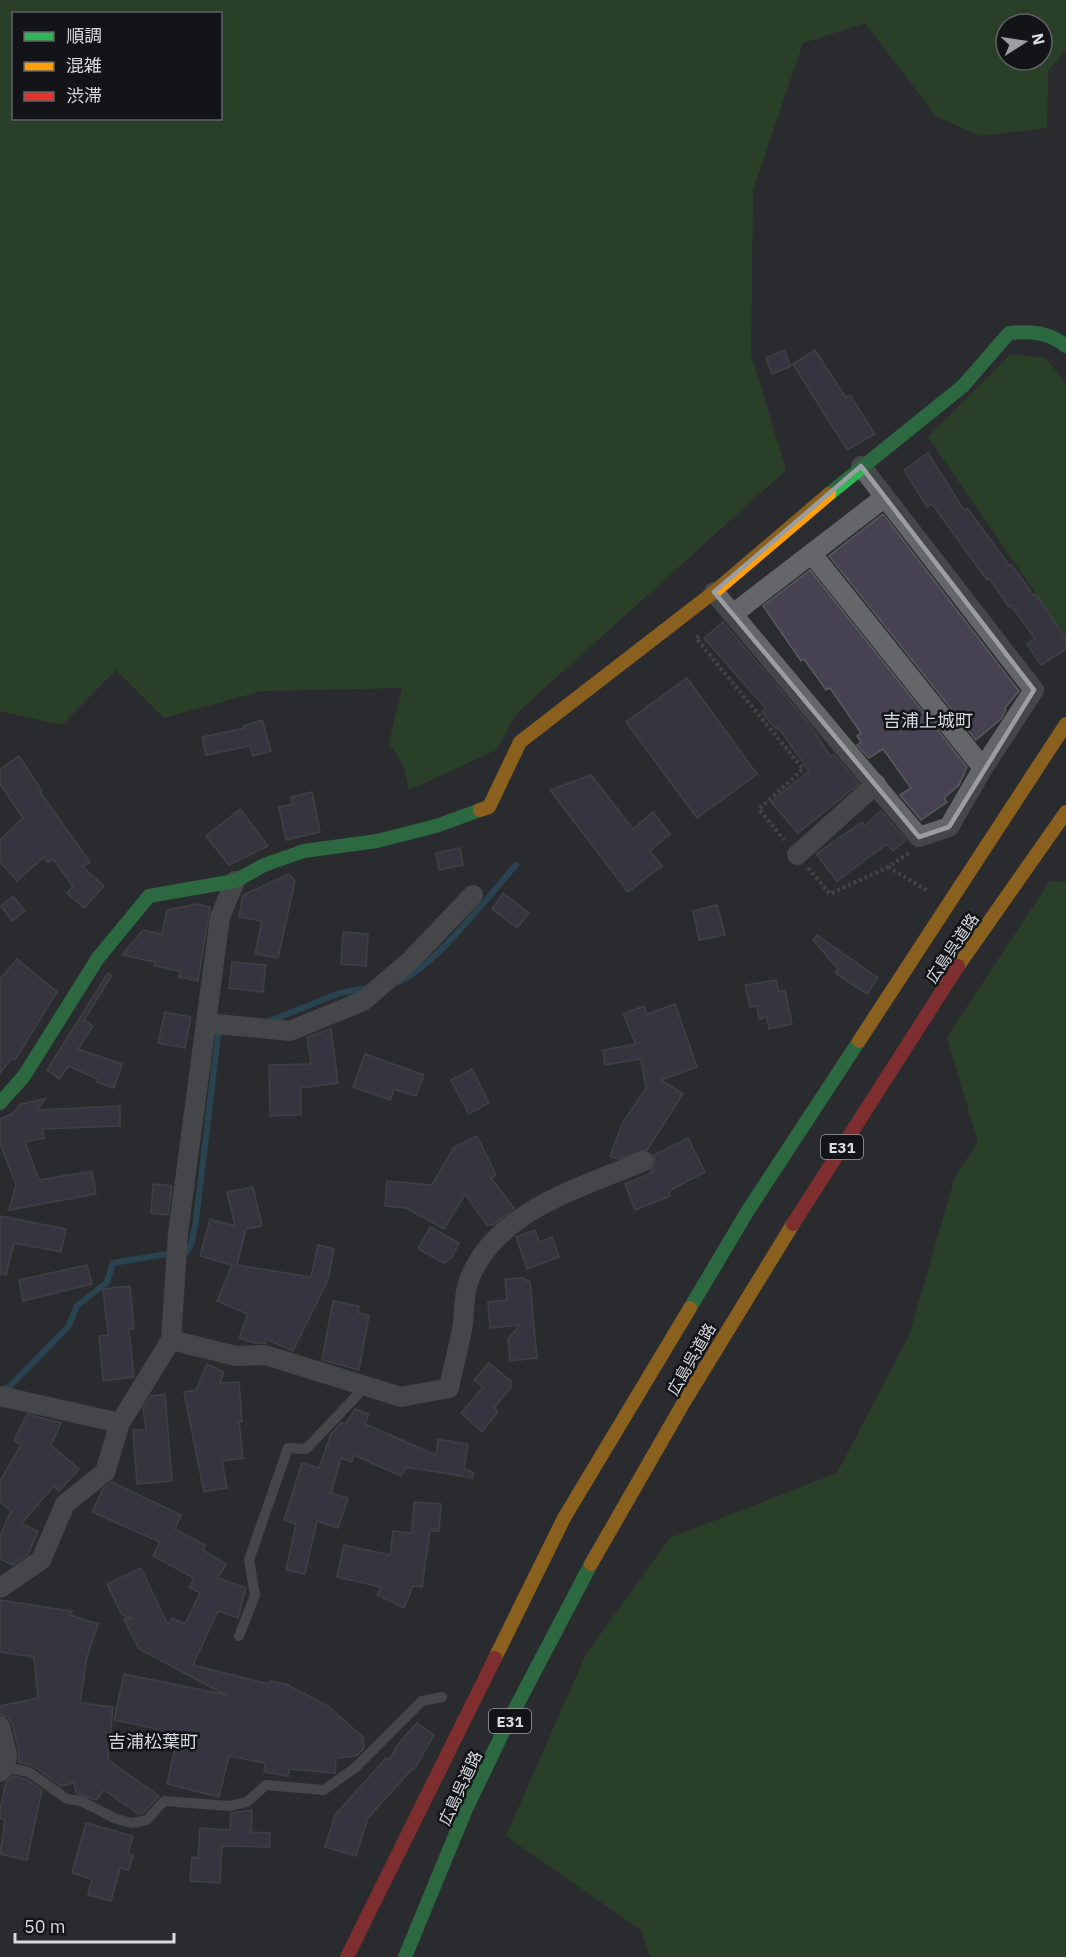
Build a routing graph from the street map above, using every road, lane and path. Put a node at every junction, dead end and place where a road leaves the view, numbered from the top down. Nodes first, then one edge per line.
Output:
1 (1066, 346) edge
2 (861, 466) junction
3 (885, 497) junction
4 (812, 554) junction
5 (714, 592) junction
6 (733, 614) junction
7 (705, 631) dead end
8 (1066, 724) edge
9 (983, 768) junction
10 (876, 784) junction
11 (1066, 812) edge
12 (919, 837) junction
13 (797, 855) junction
14 (888, 867) junction
15 (235, 881) junction
16 (473, 895) dead end
17 (950, 903) junction
18 (206, 1023) junction
19 (0, 1103) edge
20 (644, 1161) dead end
21 (171, 1340) junction
22 (366, 1386) junction
23 (0, 1396) edge
24 (120, 1423) junction
25 (0, 1588) edge
26 (239, 1636) dead end
27 (442, 1697) dead end
28 (0, 1726) edge
29 (3, 1769) edge
30 (347, 1957) edge
31 (405, 1957) edge

1 - 2 main road
2 - 3 street
2 - 5 main road
3 - 4 street
3 - 9 street
4 - 6 street
4 - 9 street
5 - 6 street
5 - 15 main road
6 - 10 street
7 - 13 path
8 - 17 main road
9 - 12 street
10 - 12 street
10 - 13 street
11 - 31 main road, 広島呉道路 / E31
12 - 14 path
13 - 14 path
14 - 17 path
15 - 18 street
15 - 19 main road
16 - 18 street
17 - 30 main road
18 - 21 street
20 - 22 street
21 - 22 street
21 - 24 street
22 - 26 lane
23 - 24 street
24 - 25 street
27 - 29 lane
28 - 29 street

